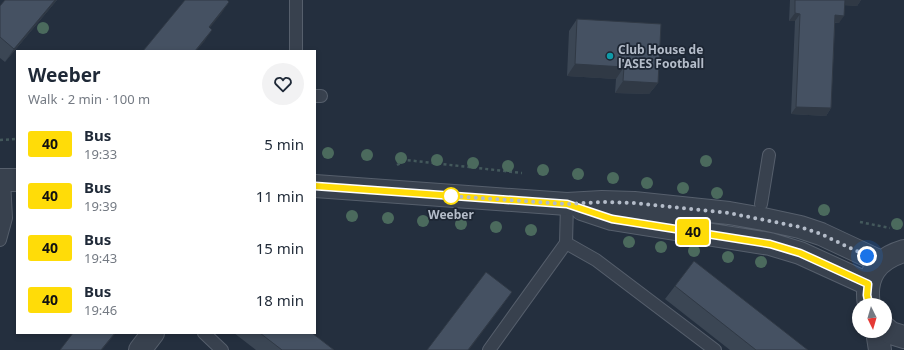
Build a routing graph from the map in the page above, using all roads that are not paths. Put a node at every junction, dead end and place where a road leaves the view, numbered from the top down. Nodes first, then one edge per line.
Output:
1 (296, 0) edge
2 (296, 50) edge
3 (769, 155) dead end
4 (5, 180) edge
5 (316, 186) edge
6 (567, 204) junction
7 (761, 204) dead end
8 (0, 240) edge
9 (566, 243) junction
10 (904, 251) edge
11 (881, 262) junction
12 (868, 295) edge
13 (892, 333) edge
14 (152, 334) edge
15 (205, 334) edge
16 (904, 337) edge
17 (878, 338) edge
18 (140, 350) edge
19 (222, 350) edge
20 (489, 350) edge
21 (715, 350) edge
22 (880, 350) edge

1 - 2 lane
3 - 7 lane
4 - 8 lane
5 - 6 street
6 - 9 lane
6 - 11 street
6 - 12 street
9 - 20 lane
9 - 21 lane
10 - 11 street
11 - 12 street
13 - 16 street
14 - 18 street
15 - 19 lane
17 - 22 street

